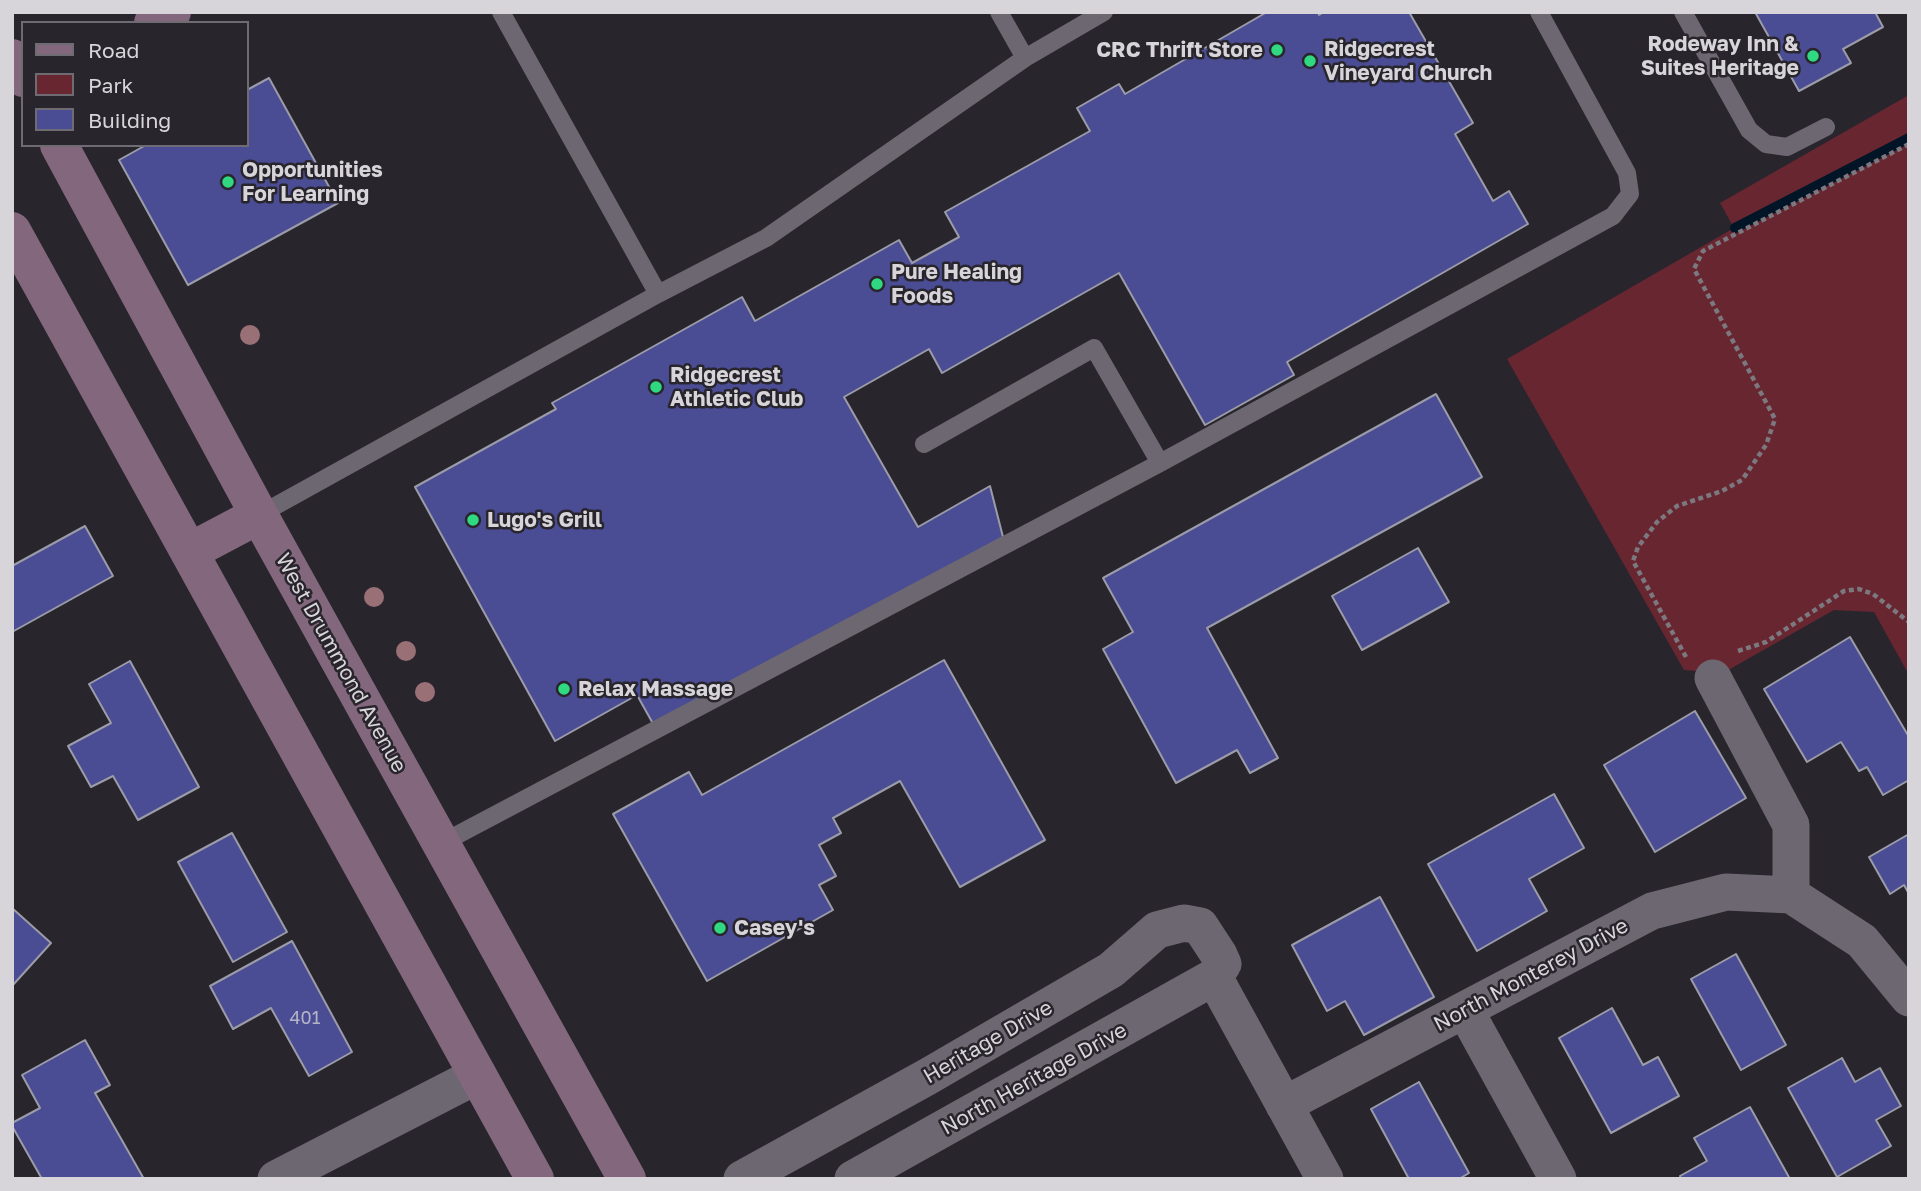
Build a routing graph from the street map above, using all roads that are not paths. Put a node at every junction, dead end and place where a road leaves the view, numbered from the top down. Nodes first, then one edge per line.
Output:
1 (172, 12) edge
2 (501, 12) edge
3 (999, 12) edge
4 (1104, 12) edge
5 (1539, 12) edge
6 (1683, 12) edge
7 (156, 21) edge
8 (12, 58) edge
9 (1025, 58) junction
10 (21, 74) edge
11 (1826, 127) dead end
12 (60, 147) edge
13 (12, 231) edge
14 (658, 294) junction
15 (924, 444) dead end
16 (1160, 463) junction
17 (259, 515) junction
18 (189, 552) junction
19 (1713, 663) road end
20 (442, 843) junction
21 (1791, 895) junction
22 (1216, 966) junction
23 (1909, 998) edge
24 (1465, 1010) junction
25 (478, 1075) junction
26 (1284, 1105) junction
27 (276, 1179) edge
28 (536, 1179) edge
29 (627, 1179) edge
30 (741, 1179) edge
31 (853, 1179) edge
32 (1325, 1179) edge
33 (1558, 1179) edge

1 - 7 main road
2 - 14 lane
3 - 9 lane
4 - 9 lane
5 - 16 lane
6 - 11 lane
8 - 10 main road
9 - 14 lane
12 - 17 main road, West Drummond Avenue
13 - 18 main road
14 - 17 lane
15 - 16 lane
16 - 20 lane
17 - 18 main road
17 - 20 main road, West Drummond Avenue
18 - 25 main road
19 - 21 street
20 - 29 main road, West Drummond Avenue
21 - 23 street
21 - 24 street, North Monterey Drive
22 - 26 street
22 - 30 street, Heritage Drive
22 - 31 street, North Heritage Drive
24 - 26 street, North Monterey Drive
24 - 33 street
25 - 27 street
25 - 28 main road
26 - 32 street

